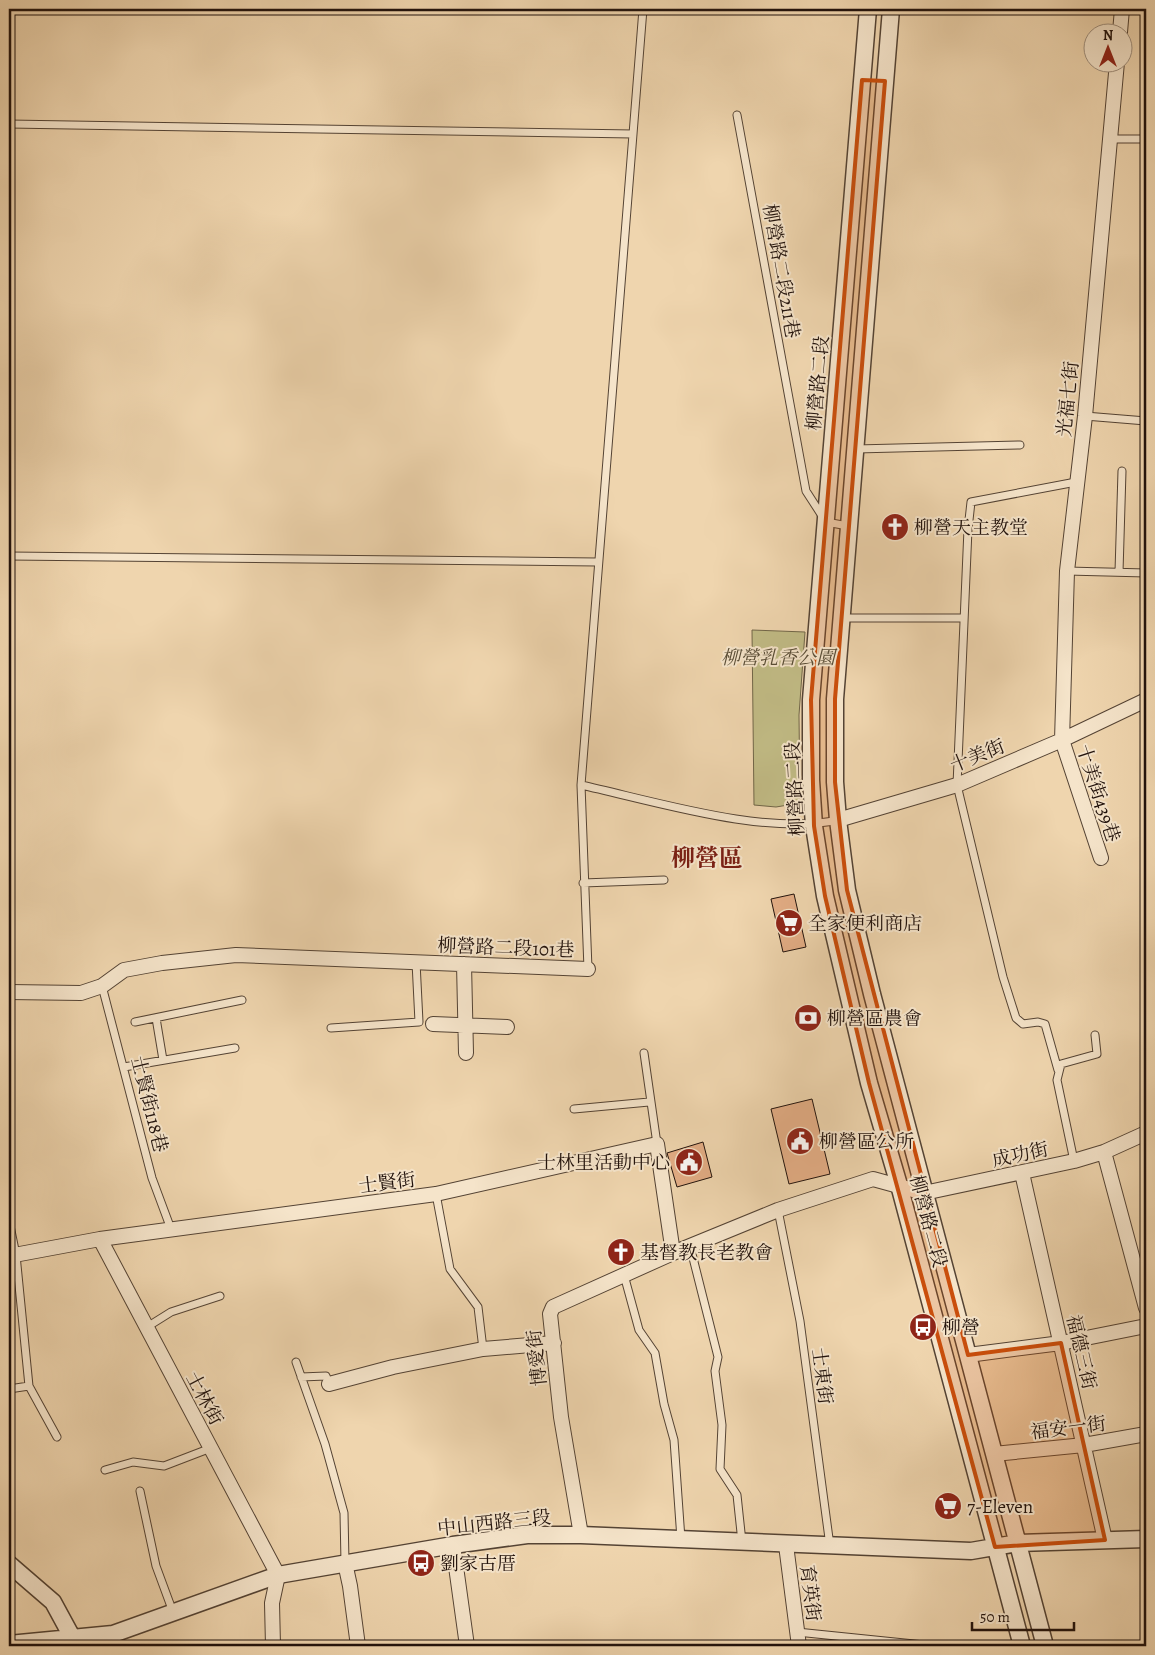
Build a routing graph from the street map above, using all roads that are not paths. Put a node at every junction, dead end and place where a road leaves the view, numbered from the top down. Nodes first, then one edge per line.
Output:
1 (643, 9) edge
2 (868, 9) edge
3 (891, 9) edge
4 (1122, 9) edge
5 (1121, 22) edge
6 (1116, 72) edge
7 (862, 80) junction
8 (885, 81) junction
9 (737, 115) dead end
10 (9, 124) edge
11 (633, 134) junction
12 (1111, 139) junction
13 (1146, 139) edge
14 (1085, 416) junction
15 (1146, 420) edge
16 (1020, 445) dead end
17 (855, 449) junction
18 (1122, 471) dead end
19 (1076, 482) junction
20 (826, 522) junction
21 (849, 526) junction
22 (9, 556) edge
23 (597, 562) junction
24 (1067, 571) junction
25 (1119, 572) junction
26 (1146, 573) edge
27 (842, 618) junction
28 (964, 618) junction
29 (1146, 700) edge
30 (1062, 740) junction
31 (581, 785) junction
32 (957, 785) junction
33 (838, 820) junction
34 (814, 826) junction
35 (1101, 858) dead end
36 (664, 880) dead end
37 (583, 883) junction
38 (416, 962) junction
39 (464, 964) junction
40 (588, 969) joint
41 (102, 986) junction
42 (9, 992) edge
43 (242, 1000) dead end
44 (156, 1018) junction
45 (135, 1022) dead end
46 (433, 1024) dead end
47 (466, 1026) junction
48 (507, 1027) dead end
49 (331, 1028) dead end
50 (1095, 1035) dead end
51 (235, 1048) dead end
52 (466, 1053) dead end
53 (644, 1053) dead end
54 (163, 1060) junction
55 (124, 1066) junction
56 (1058, 1070) junction
57 (650, 1102) junction
58 (574, 1109) dead end
59 (1146, 1133) edge
60 (657, 1144) junction
61 (1104, 1152) junction
62 (1074, 1161) junction
63 (1022, 1173) junction
64 (899, 1185) junction
65 (924, 1193) junction
66 (436, 1194) junction
67 (778, 1210) junction
68 (9, 1221) edge
69 (171, 1229) junction
70 (100, 1238) junction
71 (690, 1246) junction
72 (673, 1253) junction
73 (12, 1255) edge
74 (624, 1275) junction
75 (220, 1296) dead end
76 (1146, 1308) edge
77 (1146, 1326) edge
78 (147, 1328) junction
79 (554, 1342) junction
80 (1061, 1343) junction
81 (484, 1349) junction
82 (968, 1355) junction
83 (296, 1362) dead end
84 (301, 1377) junction
85 (329, 1384) joint
86 (29, 1386) junction
87 (9, 1389) edge
88 (1146, 1434) edge
89 (57, 1437) dead end
90 (1084, 1445) junction
91 (211, 1448) junction
92 (994, 1454) junction
93 (105, 1470) dead end
94 (140, 1491) dead end
95 (581, 1534) junction
96 (682, 1539) junction
97 (1146, 1539) edge
98 (1105, 1540) junction
99 (742, 1542) junction
100 (1018, 1543) junction
101 (786, 1545) junction
102 (453, 1546) junction
103 (830, 1546) junction
104 (995, 1547) junction
105 (345, 1563) junction
106 (9, 1564) edge
107 (278, 1575) junction
108 (173, 1612) junction
109 (798, 1639) edge
110 (75, 1642) edge
111 (9, 1644) edge
112 (924, 1645) dead end
113 (273, 1646) edge
114 (358, 1646) edge
115 (467, 1646) edge
116 (1022, 1646) edge
117 (1045, 1646) edge

1 - 11 lane, 柳營路二段101巷
2 - 7 street, 柳營路二段
3 - 8 street, 柳營路二段
4 - 5 street
6 - 12 street, 光福七街
7 - 8 street
7 - 20 street, 柳營路二段
8 - 17 street, 柳營路二段
9 - 20 lane, 柳營路二段211巷
10 - 11 lane
11 - 23 lane, 柳營路二段101巷
12 - 13 lane
12 - 14 street, 光福七街
14 - 15 lane
14 - 19 street, 光福七街
16 - 17 lane
17 - 21 street, 柳營路二段
18 - 25 lane
19 - 24 street, 光福七街
19 - 28 lane
20 - 21 lane
20 - 34 street, 柳營路二段
21 - 27 street, 柳營路二段
22 - 23 lane
23 - 31 lane, 柳營路二段101巷
24 - 25 lane
24 - 30 street, 光福七街
25 - 26 lane
27 - 28 lane
27 - 33 street, 柳營路二段
28 - 32 lane
29 - 30 street, 十美街
30 - 32 street, 十美街
30 - 35 street, 十美街439巷
31 - 34 lane
31 - 37 lane, 柳營路二段101巷
32 - 33 street, 十美街
32 - 56 lane
33 - 34 lane, 十美街
33 - 65 street, 柳營路二段
34 - 64 street, 柳營路二段
36 - 37 lane
37 - 40 lane, 柳營路二段101巷
38 - 39 street, 柳營路二段101巷
38 - 41 street, 柳營路二段101巷
38 - 49 lane
39 - 40 street, 柳營路二段101巷
39 - 47 street
41 - 42 street, 柳營路二段101巷
41 - 55 lane, 士賢街118巷
43 - 44 lane
44 - 45 lane
44 - 54 lane
46 - 47 street
47 - 48 street
47 - 52 street
50 - 56 lane
51 - 54 lane
53 - 57 lane
54 - 55 lane
55 - 69 lane, 士賢街118巷
56 - 62 lane
57 - 58 lane
57 - 60 lane
59 - 61 street, 成功街
60 - 66 street, 士賢街
60 - 72 street
61 - 62 street, 成功街
61 - 76 street
62 - 63 street, 成功街
63 - 65 street, 成功街
63 - 80 street, 福德三街
64 - 65 street, 成功街
64 - 67 street, 博愛街
64 - 104 street, 柳營路二段
65 - 82 street, 柳營路二段
66 - 69 street, 士賢街
66 - 81 lane
67 - 71 street, 博愛街
67 - 103 lane, 士東街
68 - 73 lane
69 - 70 street, 士賢街
70 - 73 street, 士賢街
70 - 78 street, 士林街
71 - 72 street, 博愛街
71 - 99 lane
72 - 74 street, 博愛街
73 - 86 lane
74 - 79 street, 博愛街
74 - 96 lane
75 - 78 lane
77 - 80 street
78 - 91 street, 士林街
79 - 81 street
79 - 95 street, 博愛街
80 - 82 street
80 - 90 street, 福德三街
81 - 85 street
82 - 92 street, 柳營路二段
83 - 84 lane
84 - 85 lane
84 - 105 lane
86 - 87 lane
86 - 89 lane
88 - 90 street, 福安一街
90 - 92 street, 福安一街
90 - 98 street, 福德三街
91 - 93 lane
91 - 107 street, 士林街
92 - 100 street, 柳營路二段
94 - 108 lane
95 - 96 street, 中山西路三段
95 - 102 street, 中山西路三段
96 - 99 street, 中山西路三段
97 - 98 street, 中山西路三段
98 - 100 street, 中山西路三段
99 - 101 street, 中山西路三段
100 - 104 street, 中山西路三段
100 - 117 street, 柳營路二段
101 - 103 street, 中山西路三段
101 - 109 street, 育英街
102 - 105 street, 中山西路三段
102 - 115 street
103 - 104 street, 中山西路三段
104 - 116 street, 柳營路二段
105 - 107 street, 中山西路三段
105 - 114 street
106 - 110 street
107 - 108 street, 中山西路三段
107 - 113 street
108 - 110 street, 中山西路三段
109 - 112 lane
110 - 111 street, 中山西路三段

